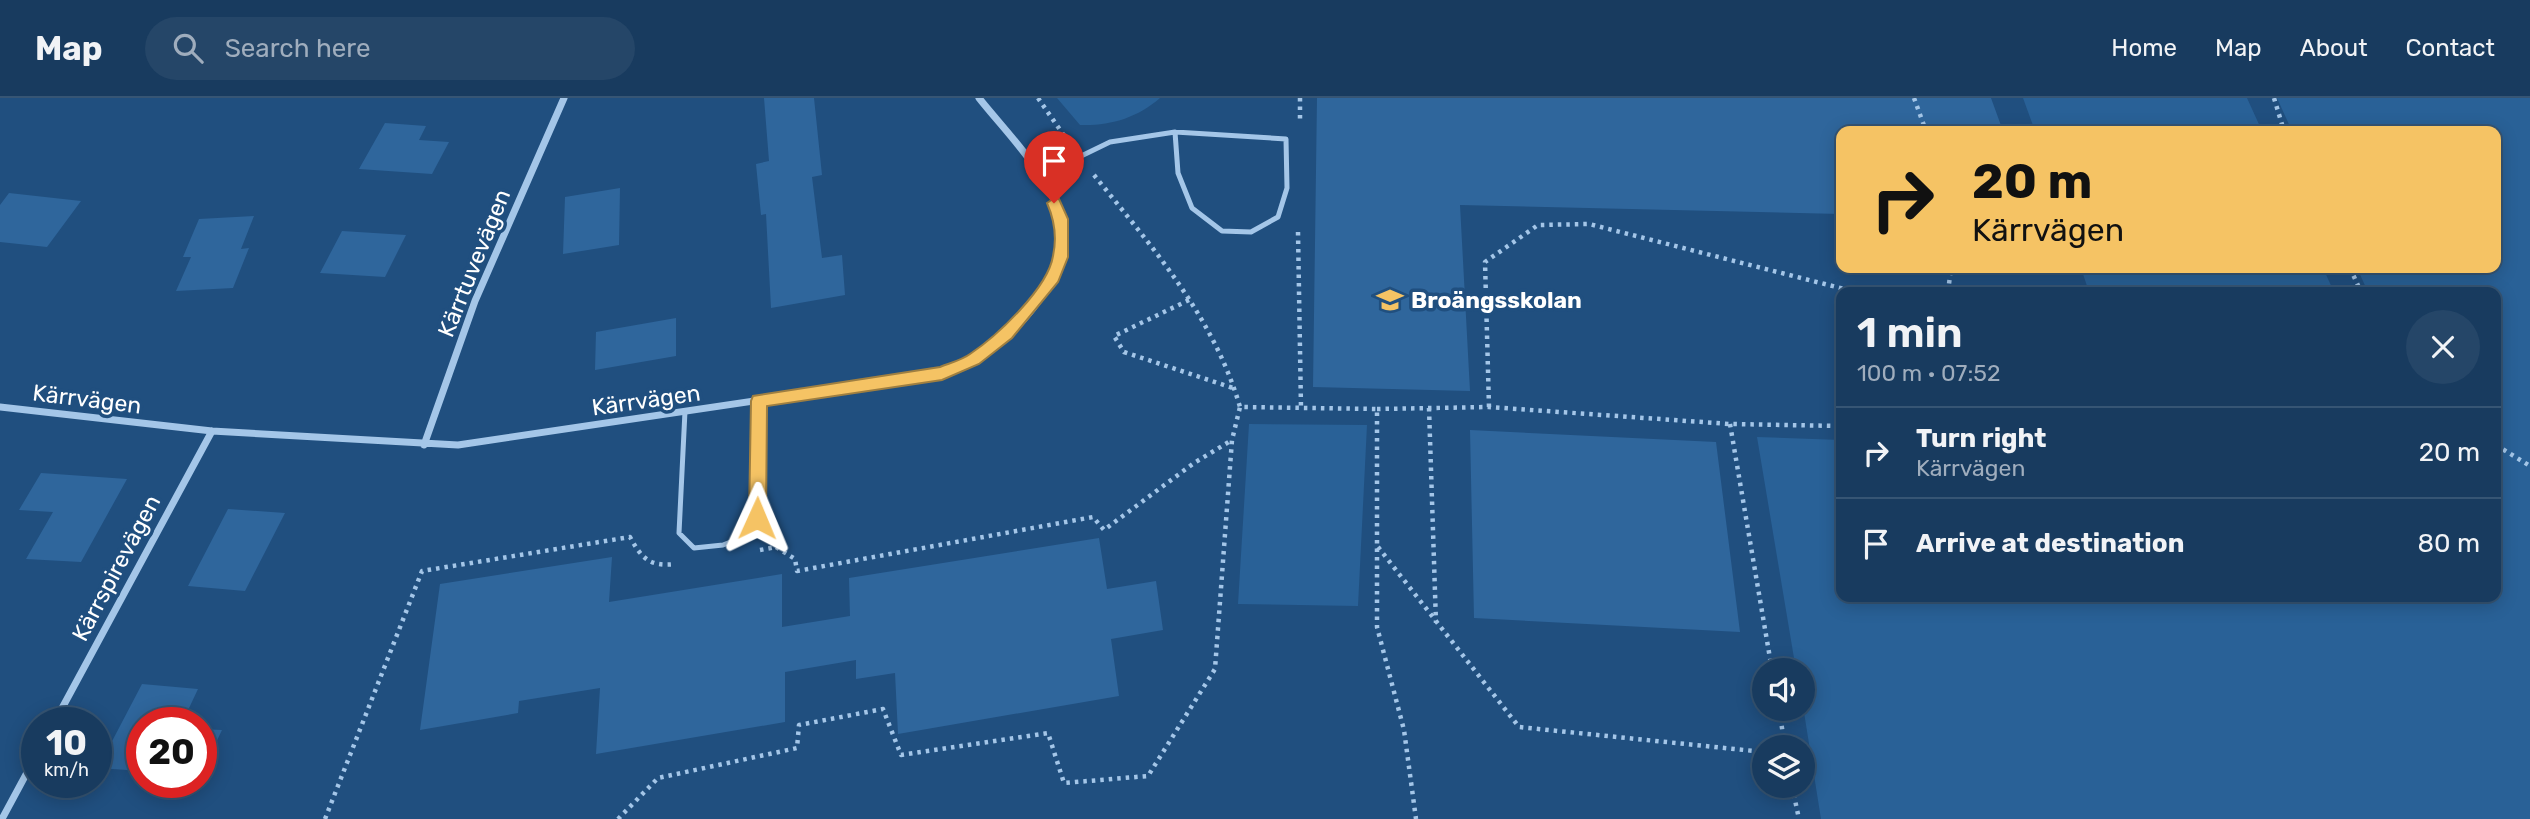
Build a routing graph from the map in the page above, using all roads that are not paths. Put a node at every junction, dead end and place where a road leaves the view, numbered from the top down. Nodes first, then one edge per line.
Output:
1 (564, 98) edge
2 (979, 98) edge
3 (1175, 132) junction
4 (1079, 157) joint
5 (1038, 177) junction
6 (759, 401) junction
7 (0, 407) edge
8 (685, 411) junction
9 (212, 431) junction
10 (424, 445) junction
11 (63, 707) edge
12 (21, 784) edge
13 (2, 819) edge

1 - 10 street, Kärrtuvevägen
2 - 5 street, Kärrvägen
3 - 3 lane
3 - 4 lane
4 - 5 lane
5 - 6 street, Kärrvägen
6 - 8 street, Kärrvägen
6 - 8 lane
7 - 9 street, Kärrvägen
8 - 10 street, Kärrvägen
9 - 10 street, Kärrvägen
9 - 11 street, Kärrspirevägen
12 - 13 street

